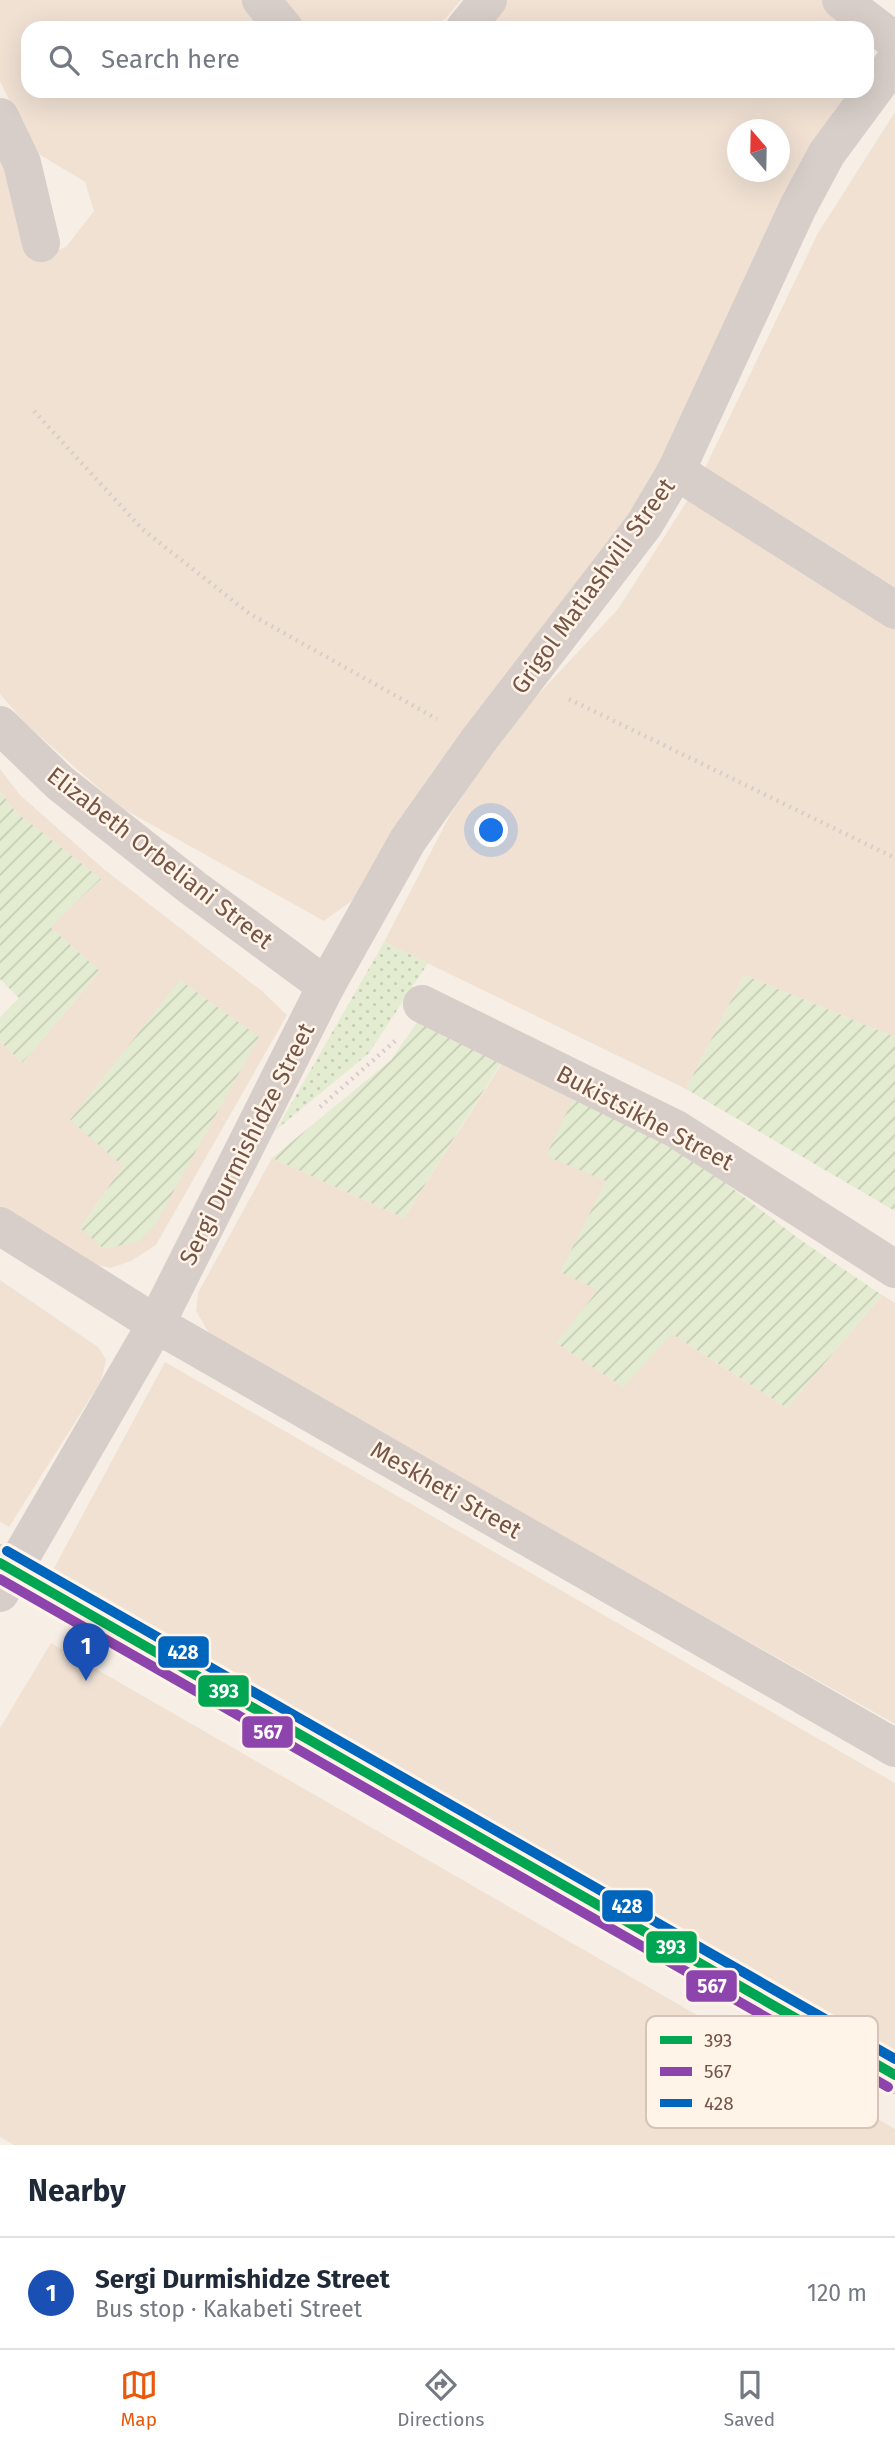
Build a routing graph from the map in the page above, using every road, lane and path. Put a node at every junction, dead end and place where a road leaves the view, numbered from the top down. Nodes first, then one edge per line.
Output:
1 (261, 0) edge
2 (488, 0) edge
3 (841, 0) edge
4 (278, 21) edge
5 (471, 21) edge
6 (869, 21) edge
7 (874, 25) edge
8 (895, 41) edge
9 (895, 61) edge
10 (874, 89) edge
11 (868, 98) edge
12 (0, 117) edge
13 (41, 243) dead end
14 (34, 411) dead end
15 (677, 471) junction
16 (895, 610) edge
17 (527, 679) junction
18 (0, 725) edge
19 (478, 741) junction
20 (895, 858) edge
21 (326, 986) junction
22 (422, 1004) dead end
23 (376, 1058) dead end
24 (314, 1112) dead end
25 (0, 1226) edge
26 (895, 1269) edge
27 (156, 1324) junction
28 (4, 1576) edge
29 (895, 1748) edge
30 (790, 2016) edge
31 (878, 2065) edge
32 (895, 2075) edge

1 - 4 street
2 - 5 street
3 - 6 street
7 - 8 street
9 - 10 street, Grigol Matiashvili Street
11 - 15 street, Grigol Matiashvili Street
12 - 13 street
14 - 19 path
15 - 16 street
15 - 17 street, Grigol Matiashvili Street
17 - 19 street, Grigol Matiashvili Street
17 - 20 path
18 - 21 street, Elizabeth Orbeliani Street
19 - 21 street, Grigol Matiashvili Street
21 - 27 street, Sergi Durmishidze Street
22 - 26 street, Bukistsikhe Street
23 - 24 path
25 - 27 street, Meskheti Street
27 - 28 street, Sergi Durmishidze Street
27 - 29 street, Meskheti Street
28 - 30 street
31 - 32 street

